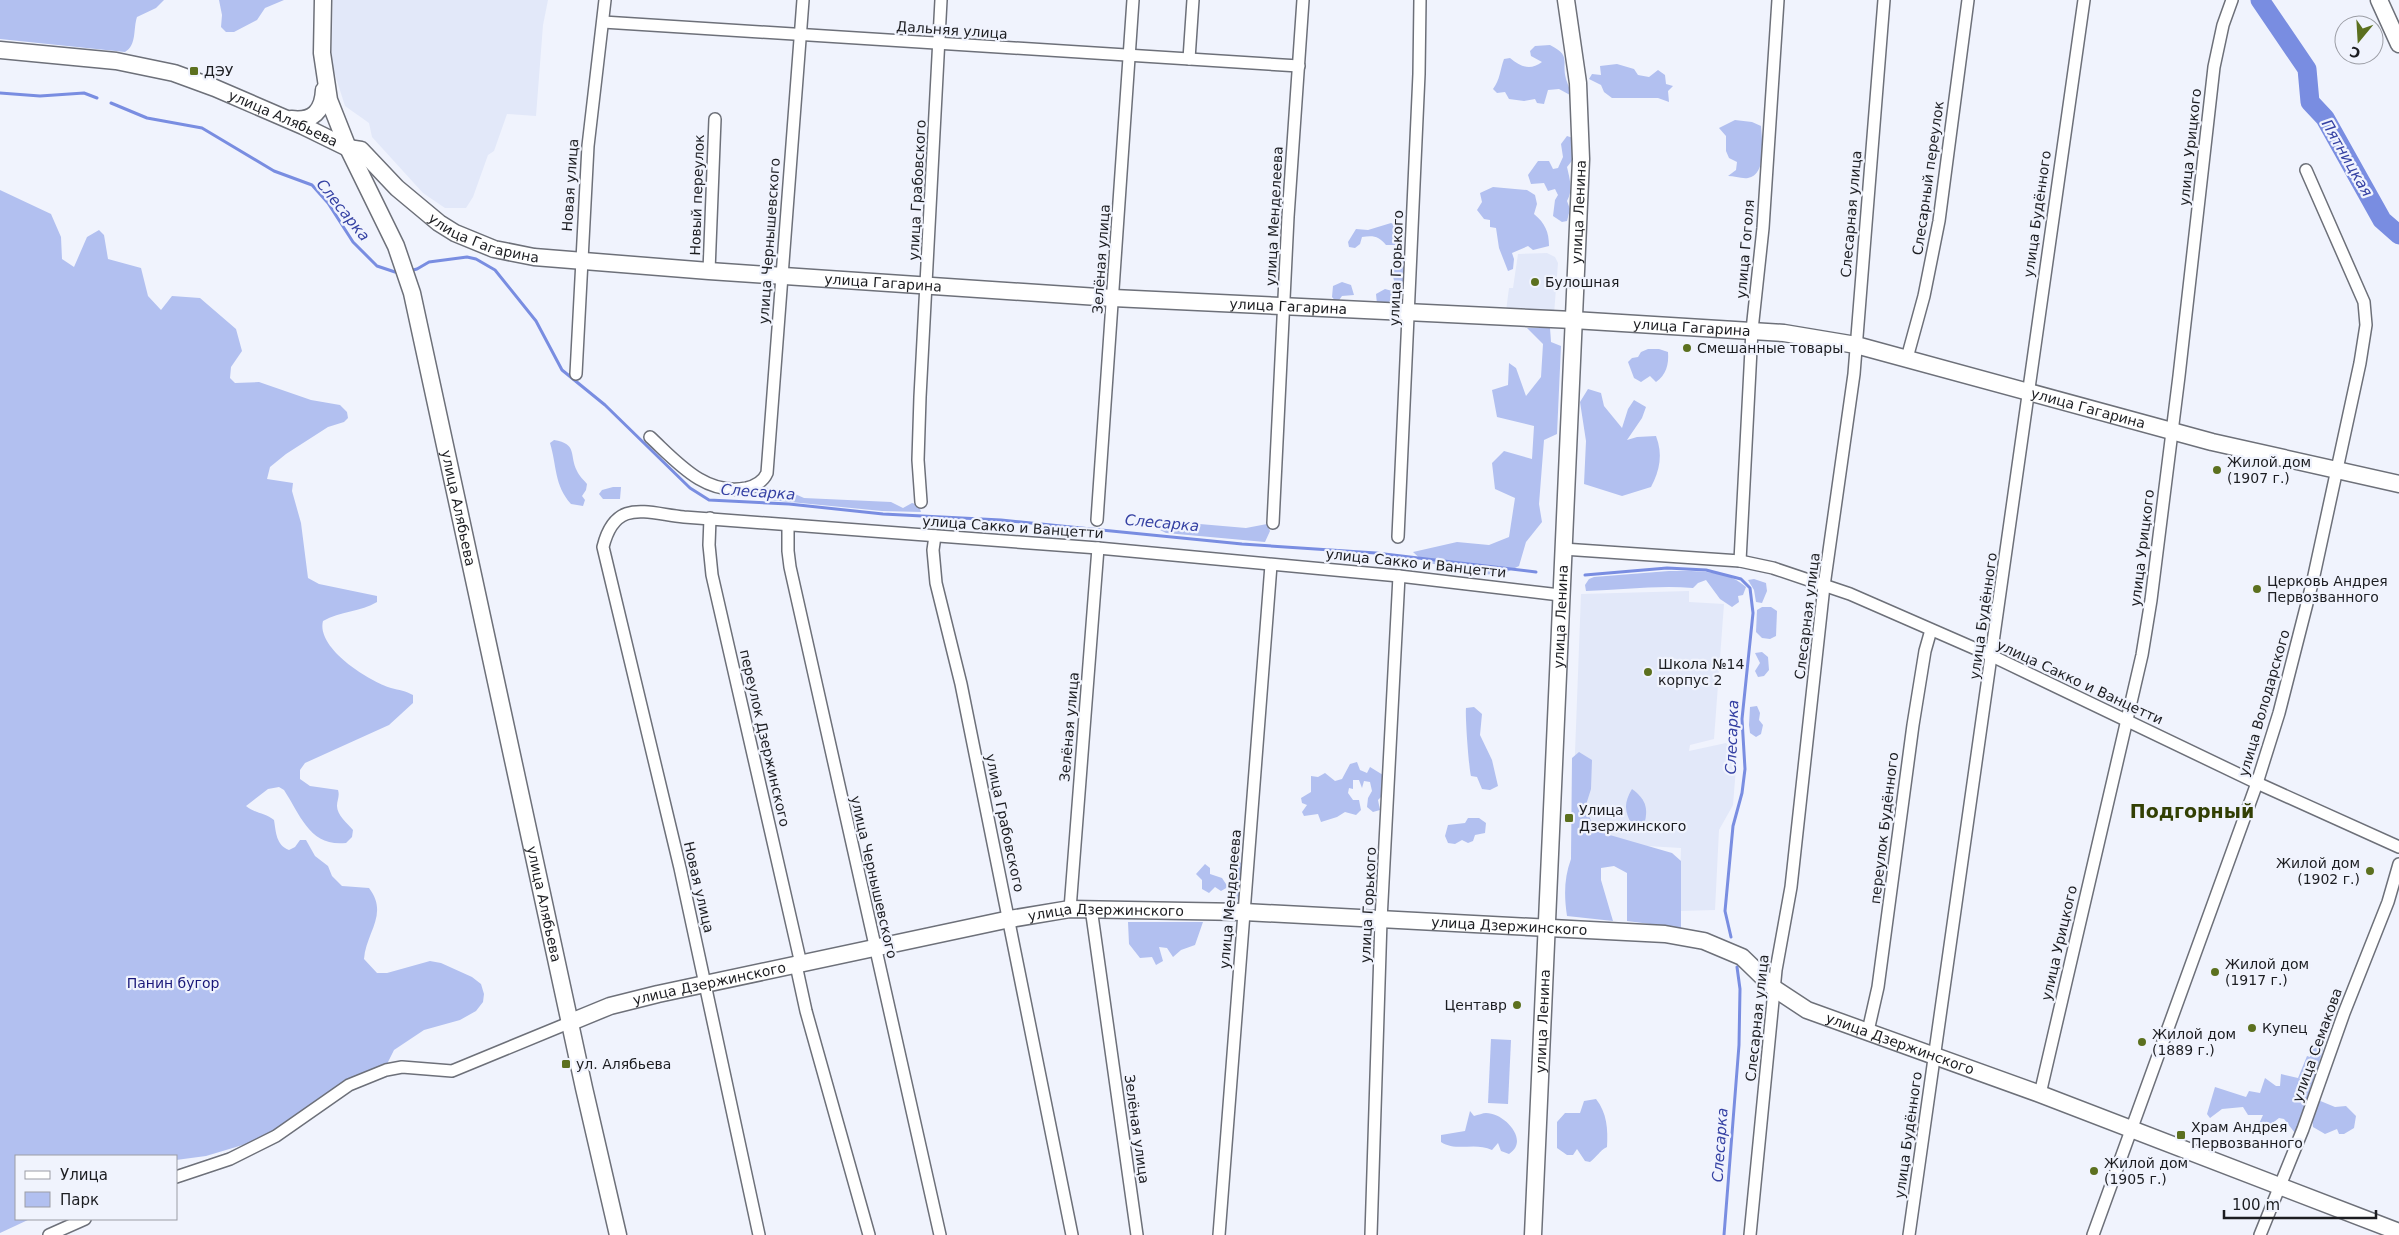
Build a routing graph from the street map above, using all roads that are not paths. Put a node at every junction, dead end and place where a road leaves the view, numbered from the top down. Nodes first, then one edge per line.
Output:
1 (323, 0) edge
2 (606, 0) edge
3 (803, 0) edge
4 (941, 0) edge
5 (1133, 0) edge
6 (1193, 0) edge
7 (1303, 0) edge
8 (1420, 0) edge
9 (1566, 0) edge
10 (1778, 0) edge
11 (1884, 0) edge
12 (1968, 0) edge
13 (2084, 0) edge
14 (2232, 0) edge
15 (2379, 0) edge
16 (603, 22) junction
17 (800, 34) junction
18 (2399, 44) edge
19 (939, 45) junction
20 (0, 50) edge
21 (1130, 57) junction
22 (1189, 60) junction
23 (1299, 66) junction
24 (324, 80) junction
25 (284, 118) junction
26 (715, 119) dead end
27 (348, 148) junction
28 (2306, 170) dead end
29 (397, 188) junction
30 (374, 201) junction
31 (580, 261) junction
32 (709, 271) junction
33 (782, 276) junction
34 (927, 287) junction
35 (1113, 298) junction
36 (1284, 308) junction
37 (1409, 313) junction
38 (1573, 320) junction
39 (1752, 330) junction
40 (1856, 345) junction
41 (1907, 358) junction
42 (576, 374) dead end
43 (2029, 392) junction
44 (2172, 431) junction
45 (650, 437) dead end
46 (2336, 472) junction
47 (2399, 484) edge
48 (921, 502) dead end
49 (710, 518) junction
50 (1097, 520) dead end
51 (1273, 524) dead end
52 (788, 525) junction
53 (935, 536) junction
54 (1398, 537) dead end
55 (603, 547) joint
56 (1098, 548) junction
57 (1562, 549) junction
58 (1740, 561) junction
59 (1271, 565) junction
60 (1399, 576) junction
61 (1824, 586) junction
62 (1560, 595) junction
63 (1931, 630) junction
64 (1992, 656) junction
65 (2126, 720) junction
66 (2256, 784) junction
67 (2399, 847) edge
68 (2399, 864) edge
69 (1090, 908) junction
70 (1070, 909) junction
71 (1244, 912) junction
72 (1010, 919) junction
73 (1381, 920) junction
74 (1546, 926) junction
75 (874, 948) junction
76 (799, 964) junction
77 (706, 984) junction
78 (1774, 989) junction
79 (571, 1022) junction
80 (1868, 1031) junction
81 (1934, 1055) junction
82 (2040, 1094) junction
83 (2132, 1130) junction
84 (178, 1176) edge
85 (2279, 1186) junction
86 (83, 1220) edge
87 (2399, 1232) edge
88 (49, 1235) edge
89 (618, 1235) edge
90 (759, 1235) edge
91 (869, 1235) edge
92 (940, 1235) edge
93 (1072, 1235) edge
94 (1137, 1235) edge
95 (1218, 1235) edge
96 (1371, 1235) edge
97 (1533, 1235) edge
98 (1750, 1235) edge
99 (1910, 1235) edge
100 (2093, 1235) edge
101 (2260, 1235) edge

1 - 24 main road
2 - 16 street, Новая улица
3 - 17 street, улица Чернышевского
4 - 19 street, улица Грабовского
5 - 21 street, Зелёная улица
6 - 22 street
7 - 23 street, улица Менделеева
8 - 37 street, улица Горького
9 - 38 main road, улица Ленина
10 - 39 street, улица Гоголя
11 - 40 street, Слесарная улица
12 - 41 street, Слесарный переулок
13 - 43 street, улица Будённого
14 - 44 street, улица Урицкого
15 - 18 main road
16 - 17 street, Дальняя улица
16 - 31 street, Новая улица
17 - 19 street, Дальняя улица
17 - 33 street, улица Чернышевского
19 - 21 street, Дальняя улица
19 - 34 street, улица Грабовского
20 - 25 main road, улица Алябьева
21 - 22 street, Дальняя улица
21 - 35 street, Зелёная улица
22 - 23 street, Дальняя улица
23 - 36 street, улица Менделеева
24 - 25 main road
24 - 27 main road
25 - 27 main road, улица Алябьева
26 - 32 street, Новый переулок
27 - 29 main road, улица Гагарина
27 - 30 main road, улица Алябьева
28 - 46 street, улица Володарского
29 - 30 main road
29 - 31 main road, улица Гагарина
30 - 79 main road, улица Алябьева
31 - 32 main road, улица Гагарина
31 - 42 street, Новая улица
32 - 33 main road, улица Гагарина
33 - 34 main road, улица Гагарина
33 - 45 street, улица Чернышевского
34 - 35 main road, улица Гагарина
34 - 48 street, улица Грабовского
35 - 36 main road, улица Гагарина
35 - 50 street, Зелёная улица
36 - 37 main road, улица Гагарина
36 - 51 street, улица Менделеева
37 - 38 main road, улица Гагарина
37 - 54 street, улица Горького
38 - 39 main road, улица Гагарина
38 - 57 main road, улица Ленина
39 - 40 main road, улица Гагарина
39 - 58 street, улица Гоголя
40 - 41 main road, улица Гагарина
40 - 61 street, Слесарная улица
41 - 43 main road, улица Гагарина
43 - 44 main road, улица Гагарина
43 - 64 street, улица Будённого
44 - 46 main road, улица Гагарина
44 - 65 street, улица Урицкого
46 - 47 main road, улица Гагарина
46 - 66 street, улица Володарского
49 - 52 street, улица Сакко и Ванцетти
49 - 55 street, улица Сакко и Ванцетти
49 - 76 street, переулок Дзержинского
52 - 53 street, улица Сакко и Ванцетти
52 - 75 street, улица Чернышевского
53 - 56 street, улица Сакко и Ванцетти
53 - 72 street, улица Грабовского
55 - 77 street, Новая улица
56 - 59 street, улица Сакко и Ванцетти
56 - 70 street, Зелёная улица
57 - 58 street, улица Сакко и Ванцетти
57 - 62 main road, улица Ленина
58 - 61 street, улица Сакко и Ванцетти
59 - 60 street, улица Сакко и Ванцетти
59 - 71 street, улица Менделеева
60 - 62 street, улица Сакко и Ванцетти
60 - 73 street, улица Горького
61 - 63 street, улица Сакко и Ванцетти
61 - 78 street, Слесарная улица
62 - 74 main road, улица Ленина
63 - 64 street, улица Сакко и Ванцетти
63 - 80 street, переулок Будённого
64 - 65 street, улица Сакко и Ванцетти
64 - 81 street, улица Будённого
65 - 66 street, улица Сакко и Ванцетти
65 - 82 street, улица Урицкого
66 - 67 street, улица Сакко и Ванцетти
66 - 83 street, улица Володарского
68 - 85 street, улица Семакова
69 - 70 main road, улица Дзержинского
69 - 71 main road, улица Дзержинского
69 - 94 street, Зелёная улица
70 - 72 main road, улица Дзержинского
71 - 73 main road, улица Дзержинского
71 - 95 street, улица Менделеева
72 - 75 main road, улица Дзержинского
72 - 93 street, улица Грабовского
73 - 74 main road, улица Дзержинского
73 - 96 street, улица Горького
74 - 78 main road, улица Дзержинского
74 - 97 main road, улица Ленина
75 - 76 main road, улица Дзержинского
75 - 92 street, улица Чернышевского
76 - 77 main road, улица Дзержинского
76 - 91 street, переулок Дзержинского
77 - 79 main road, улица Дзержинского
77 - 90 street, Новая улица
78 - 80 main road, улица Дзержинского
78 - 98 street, Слесарная улица
79 - 84 street
79 - 89 main road, улица Алябьева
80 - 81 main road, улица Дзержинского
81 - 82 main road, улица Дзержинского
81 - 99 street, улица Будённого
82 - 83 main road, улица Дзержинского
83 - 85 main road, улица Дзержинского
83 - 100 street, улица Володарского
85 - 87 main road, улица Дзержинского
85 - 101 street, улица Семакова
86 - 88 street

